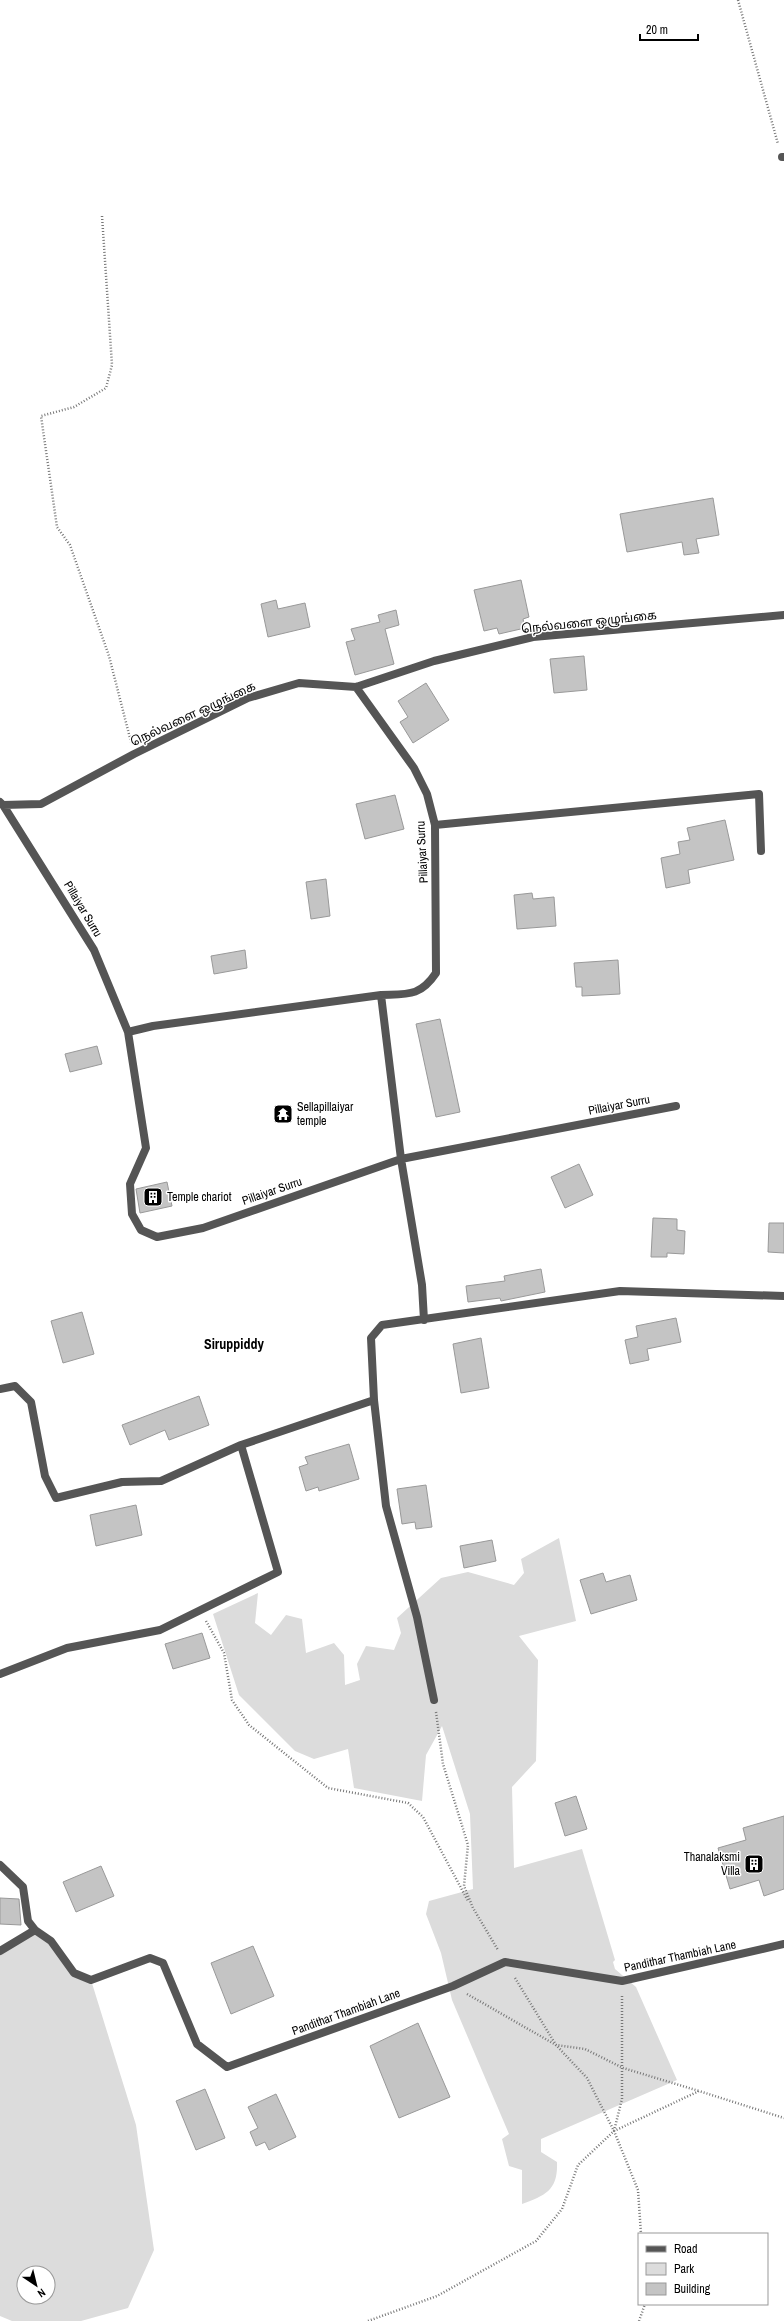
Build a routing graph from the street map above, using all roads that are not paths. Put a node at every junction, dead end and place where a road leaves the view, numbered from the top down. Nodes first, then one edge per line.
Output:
1 (784, 615) edge
2 (356, 687) junction
3 (2, 803) edge
4 (435, 825) junction
5 (761, 851) dead end
6 (381, 995) junction
7 (128, 1032) junction
8 (676, 1106) dead end
9 (401, 1159) junction
10 (784, 1296) edge
11 (424, 1320) junction
12 (0, 1389) edge
13 (374, 1400) junction
14 (241, 1445) junction
15 (0, 1674) edge
16 (434, 1700) road end
17 (0, 1864) edge
18 (35, 1930) junction
19 (784, 1944) edge
20 (0, 1951) edge

1 - 2 street, நெல்வளை ஒழுங்கை
2 - 3 street, நெல்வளை ஒழுங்கை
2 - 4 street, Pillaiyar Surru
3 - 7 street, Pillaiyar Surru
4 - 5 street
4 - 6 street, Pillaiyar Surru
6 - 7 street, Pillaiyar Surru
6 - 9 street
7 - 9 street, Pillaiyar Surru
8 - 9 street, Pillaiyar Surru
9 - 11 street
10 - 11 street
11 - 13 street
12 - 14 street
13 - 14 street
13 - 16 street
14 - 15 street
17 - 18 street
18 - 19 street, Pandithar Thambiah Lane
18 - 20 street

